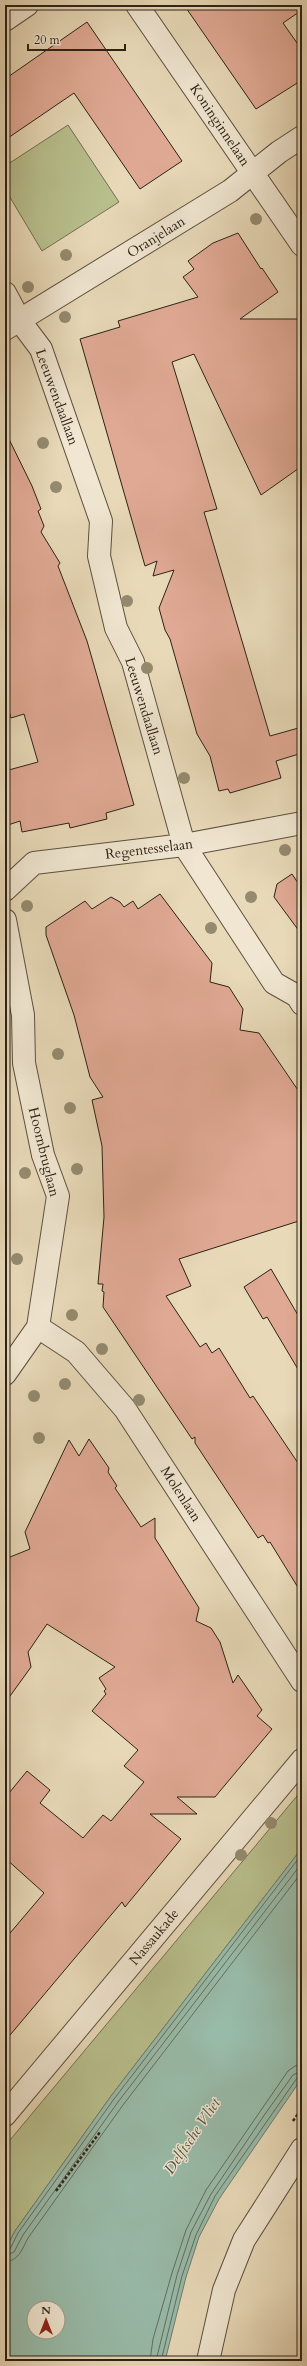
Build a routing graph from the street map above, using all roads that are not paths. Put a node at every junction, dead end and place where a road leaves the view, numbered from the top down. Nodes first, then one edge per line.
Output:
1 (27, 5) edge
2 (137, 5) edge
3 (5, 20) edge
4 (302, 138) edge
5 (252, 172) junction
6 (302, 245) edge
7 (5, 293) edge
8 (12, 325) edge
9 (302, 823) edge
10 (184, 845) junction
11 (5, 890) edge
12 (5, 920) edge
13 (302, 1004) edge
14 (38, 1327) junction
15 (5, 1374) edge
16 (302, 1681) edge
17 (302, 1760) edge
18 (5, 2115) edge
19 (302, 2149) edge
20 (208, 2361) edge

1 - 3 street
2 - 5 street, Koninginnelaan
4 - 5 street, Oranjelaan
5 - 6 street, Koninginnelaan
5 - 8 street, Oranjelaan
7 - 8 street, Leeuwendaallaan
8 - 10 street, Leeuwendaallaan
9 - 10 street, Regentesselaan
10 - 11 street, Regentesselaan
10 - 13 street, Leeuwendaallaan
12 - 14 street, Hoornbruglaan
14 - 15 street, Hoornbruglaan
14 - 16 street, Molenlaan
17 - 18 street, Nassaukade
19 - 20 street

